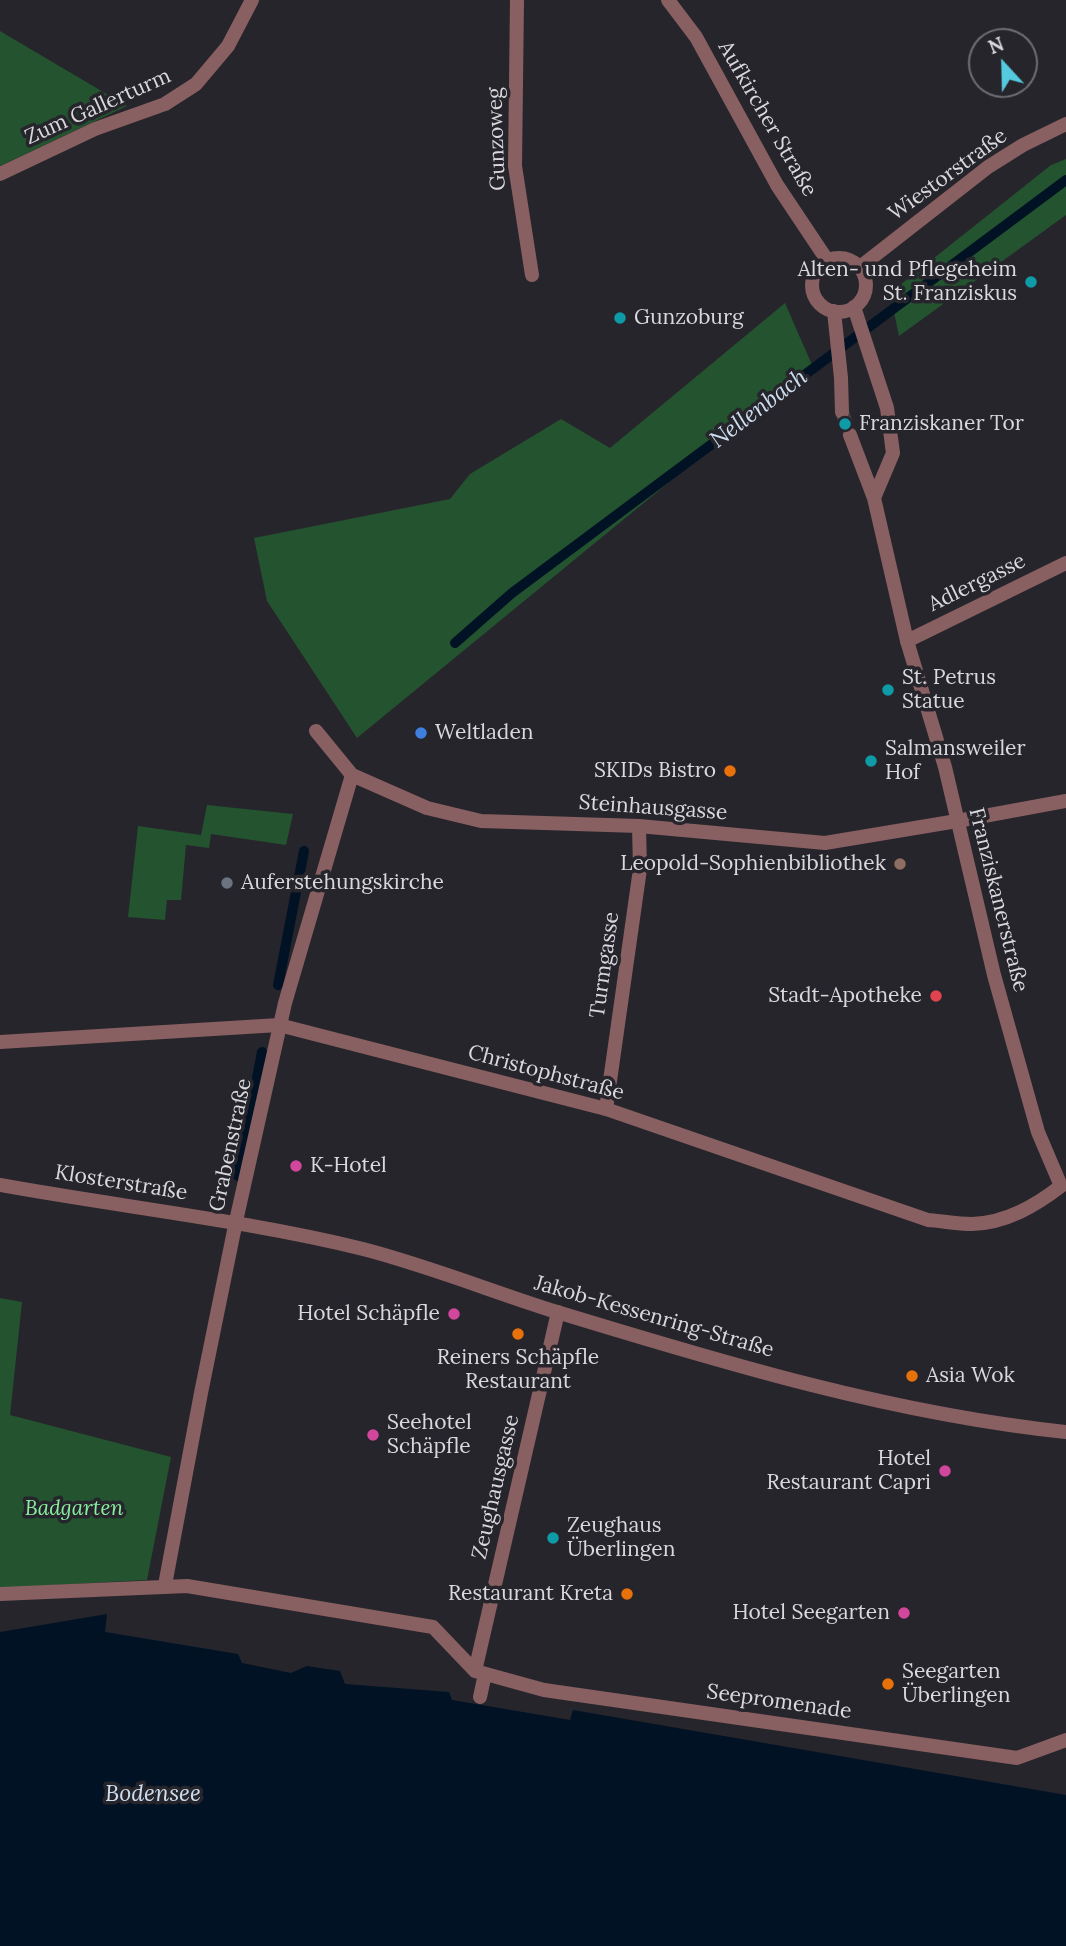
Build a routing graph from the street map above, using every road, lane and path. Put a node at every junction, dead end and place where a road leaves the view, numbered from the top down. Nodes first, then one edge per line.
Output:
1 (251, 0) edge
2 (517, 0) edge
3 (668, 0) edge
4 (1066, 124) edge
5 (7, 172) edge
6 (827, 261) junction
7 (859, 267) junction
8 (531, 275) dead end
9 (854, 307) junction
10 (834, 311) junction
11 (842, 412) tunnel mouth
12 (850, 435) tunnel mouth
13 (874, 498) junction
14 (1066, 563) edge
15 (907, 641) junction
16 (316, 731) dead end
17 (352, 775) junction
18 (1066, 801) edge
19 (957, 821) junction
20 (639, 826) junction
21 (279, 1025) junction
22 (0, 1042) edge
23 (606, 1109) junction
24 (0, 1185) edge
25 (1064, 1186) edge
26 (236, 1222) junction
27 (558, 1312) junction
28 (1066, 1432) edge
29 (165, 1585) junction
30 (0, 1594) edge
31 (480, 1672) junction
32 (480, 1697) dead end
33 (1066, 1740) edge

1 - 5 street, Zum Gallerturm
2 - 8 street, Gunzoweg
3 - 6 street, Aufkircher Straße
4 - 7 street, Wiestorstraße
6 - 7 street
6 - 10 street
7 - 9 street
9 - 10 street
9 - 13 street
10 - 11 street
12 - 13 street, Franziskanerstraße
13 - 15 street, Franziskanerstraße
14 - 15 street, Adlergasse
15 - 19 street, Franziskanerstraße
16 - 17 street
17 - 20 street, Steinhausgasse
17 - 21 street, Grabenstraße
18 - 19 street, Steinhausgasse
19 - 20 street, Steinhausgasse
19 - 25 street, Franziskanerstraße
20 - 23 street, Turmgasse
21 - 22 street, Christophstraße
21 - 23 street, Christophstraße
21 - 26 street, Grabenstraße
23 - 25 street, Christophstraße
24 - 26 street, Klosterstraße
26 - 27 street, Jakob-Kessenring-Straße
26 - 29 street, Grabenstraße
27 - 28 street, Jakob-Kessenring-Straße
27 - 31 street, Zeughausgasse
29 - 30 street
29 - 31 street
31 - 32 street
31 - 33 street, Seepromenade

